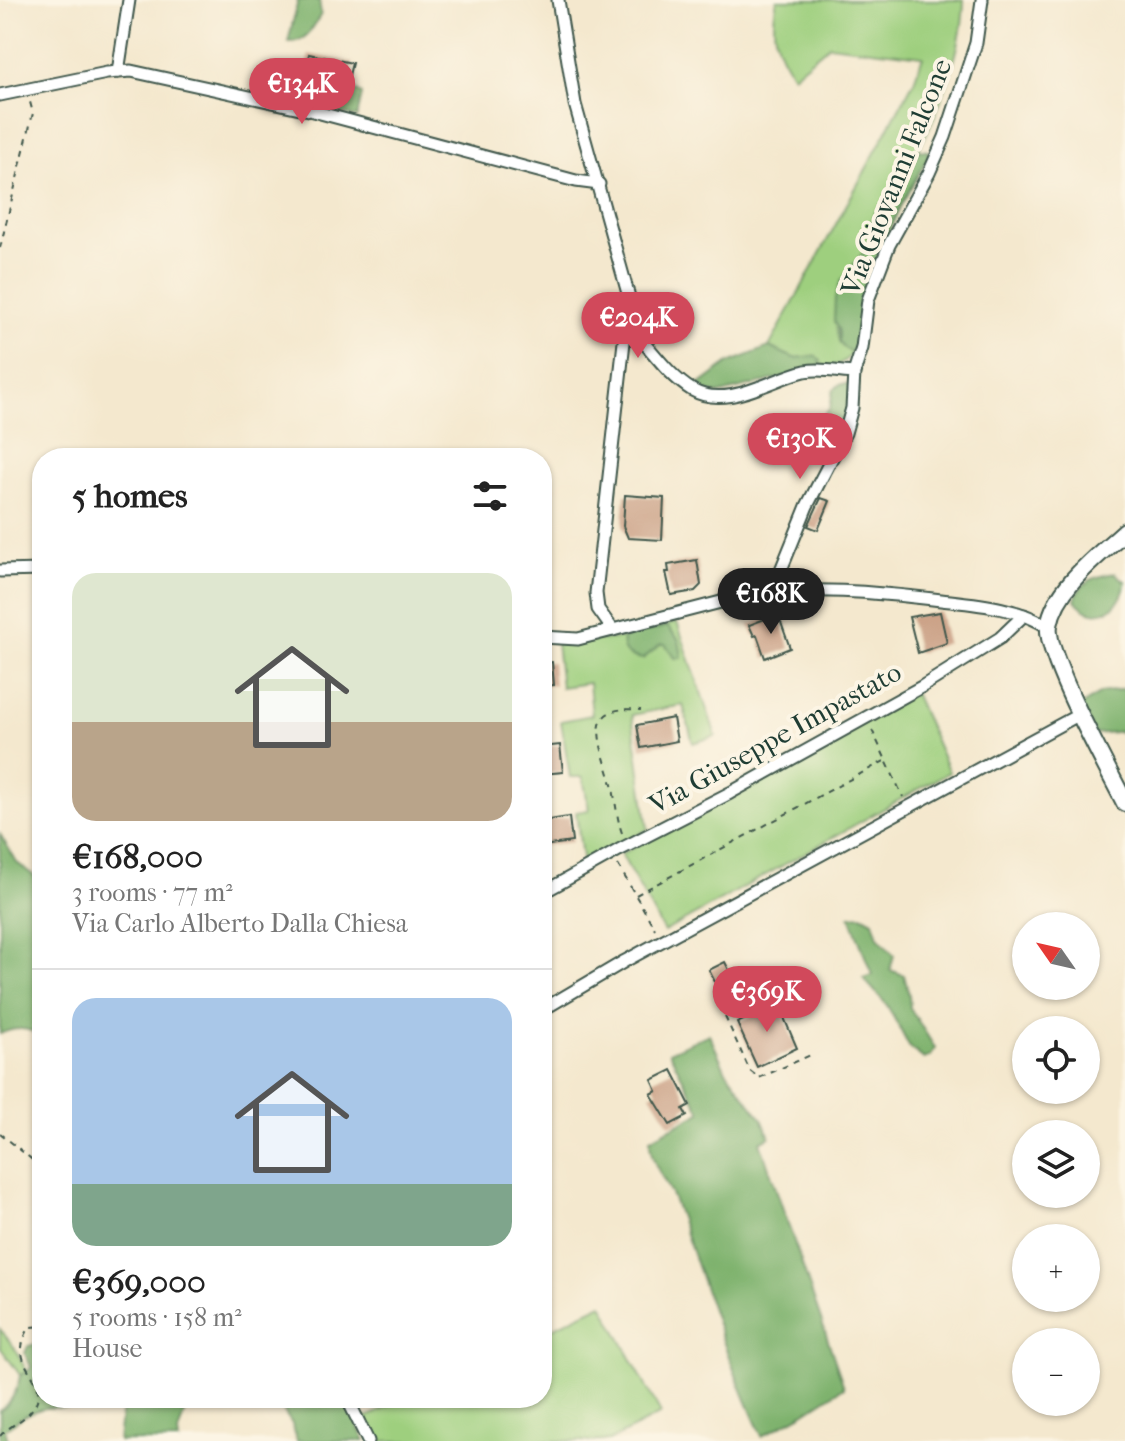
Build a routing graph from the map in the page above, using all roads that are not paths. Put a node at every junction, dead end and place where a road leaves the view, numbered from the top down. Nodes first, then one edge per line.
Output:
1 (129, 0) edge
2 (558, 0) edge
3 (982, 0) edge
4 (118, 72) junction
5 (0, 95) edge
6 (599, 184) junction
7 (627, 324) junction
8 (854, 373) junction
9 (1125, 531) edge
10 (32, 570) edge
11 (0, 571) edge
12 (772, 592) junction
13 (1024, 615) junction
14 (1048, 627) junction
15 (613, 630) junction
16 (552, 638) edge
17 (1080, 714) junction
18 (1125, 803) edge
19 (552, 887) edge
20 (552, 1004) edge
21 (352, 1408) edge
22 (368, 1441) edge

1 - 4 street
2 - 6 street
3 - 8 street, Via Giovanni Falcone
4 - 5 street
4 - 6 street
6 - 7 street
7 - 8 street
7 - 15 street
8 - 12 street, Via Giovanni Falcone
9 - 14 street
10 - 11 street
12 - 13 street
12 - 15 street
13 - 14 street
13 - 19 street, Via Giuseppe Impastato
14 - 17 street
15 - 16 street
17 - 18 street
17 - 20 street
21 - 22 street

